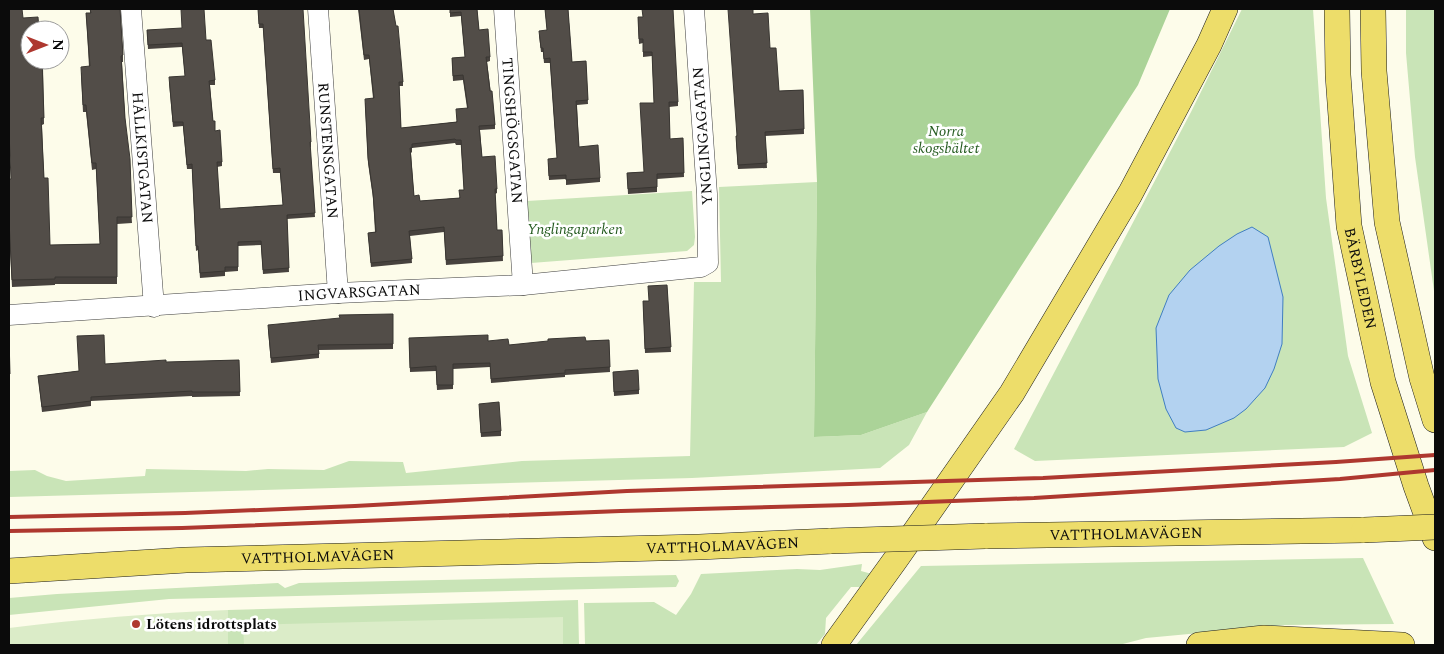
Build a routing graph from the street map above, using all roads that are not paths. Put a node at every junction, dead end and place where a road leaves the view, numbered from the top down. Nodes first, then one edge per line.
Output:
1 (131, 9) edge
2 (318, 9) edge
3 (504, 9) edge
4 (694, 9) edge
5 (1225, 9) edge
6 (1337, 9) edge
7 (1373, 9) edge
8 (708, 262) joint
9 (523, 284) junction
10 (338, 293) junction
11 (154, 306) junction
12 (9, 316) edge
13 (1435, 420) edge
14 (1435, 527) edge
15 (1435, 538) edge
16 (9, 572) edge
17 (1394, 644) edge
18 (834, 645) edge
19 (1199, 645) edge

1 - 11 street, HÄLLKISTGATAN
2 - 10 street, RUNSTENSGATAN
3 - 9 street, TINGSHÖGSGATAN
4 - 8 street, YNGLINGAGATAN
5 - 18 main road
6 - 15 main road, BÄRBYLEDEN
7 - 13 main road
8 - 9 street, INGVARSGATAN
9 - 10 street, INGVARSGATAN
10 - 11 street, INGVARSGATAN
11 - 12 street, INGVARSGATAN
14 - 16 main road, VATTHOLMAVÄGEN, bridge
17 - 19 main road

